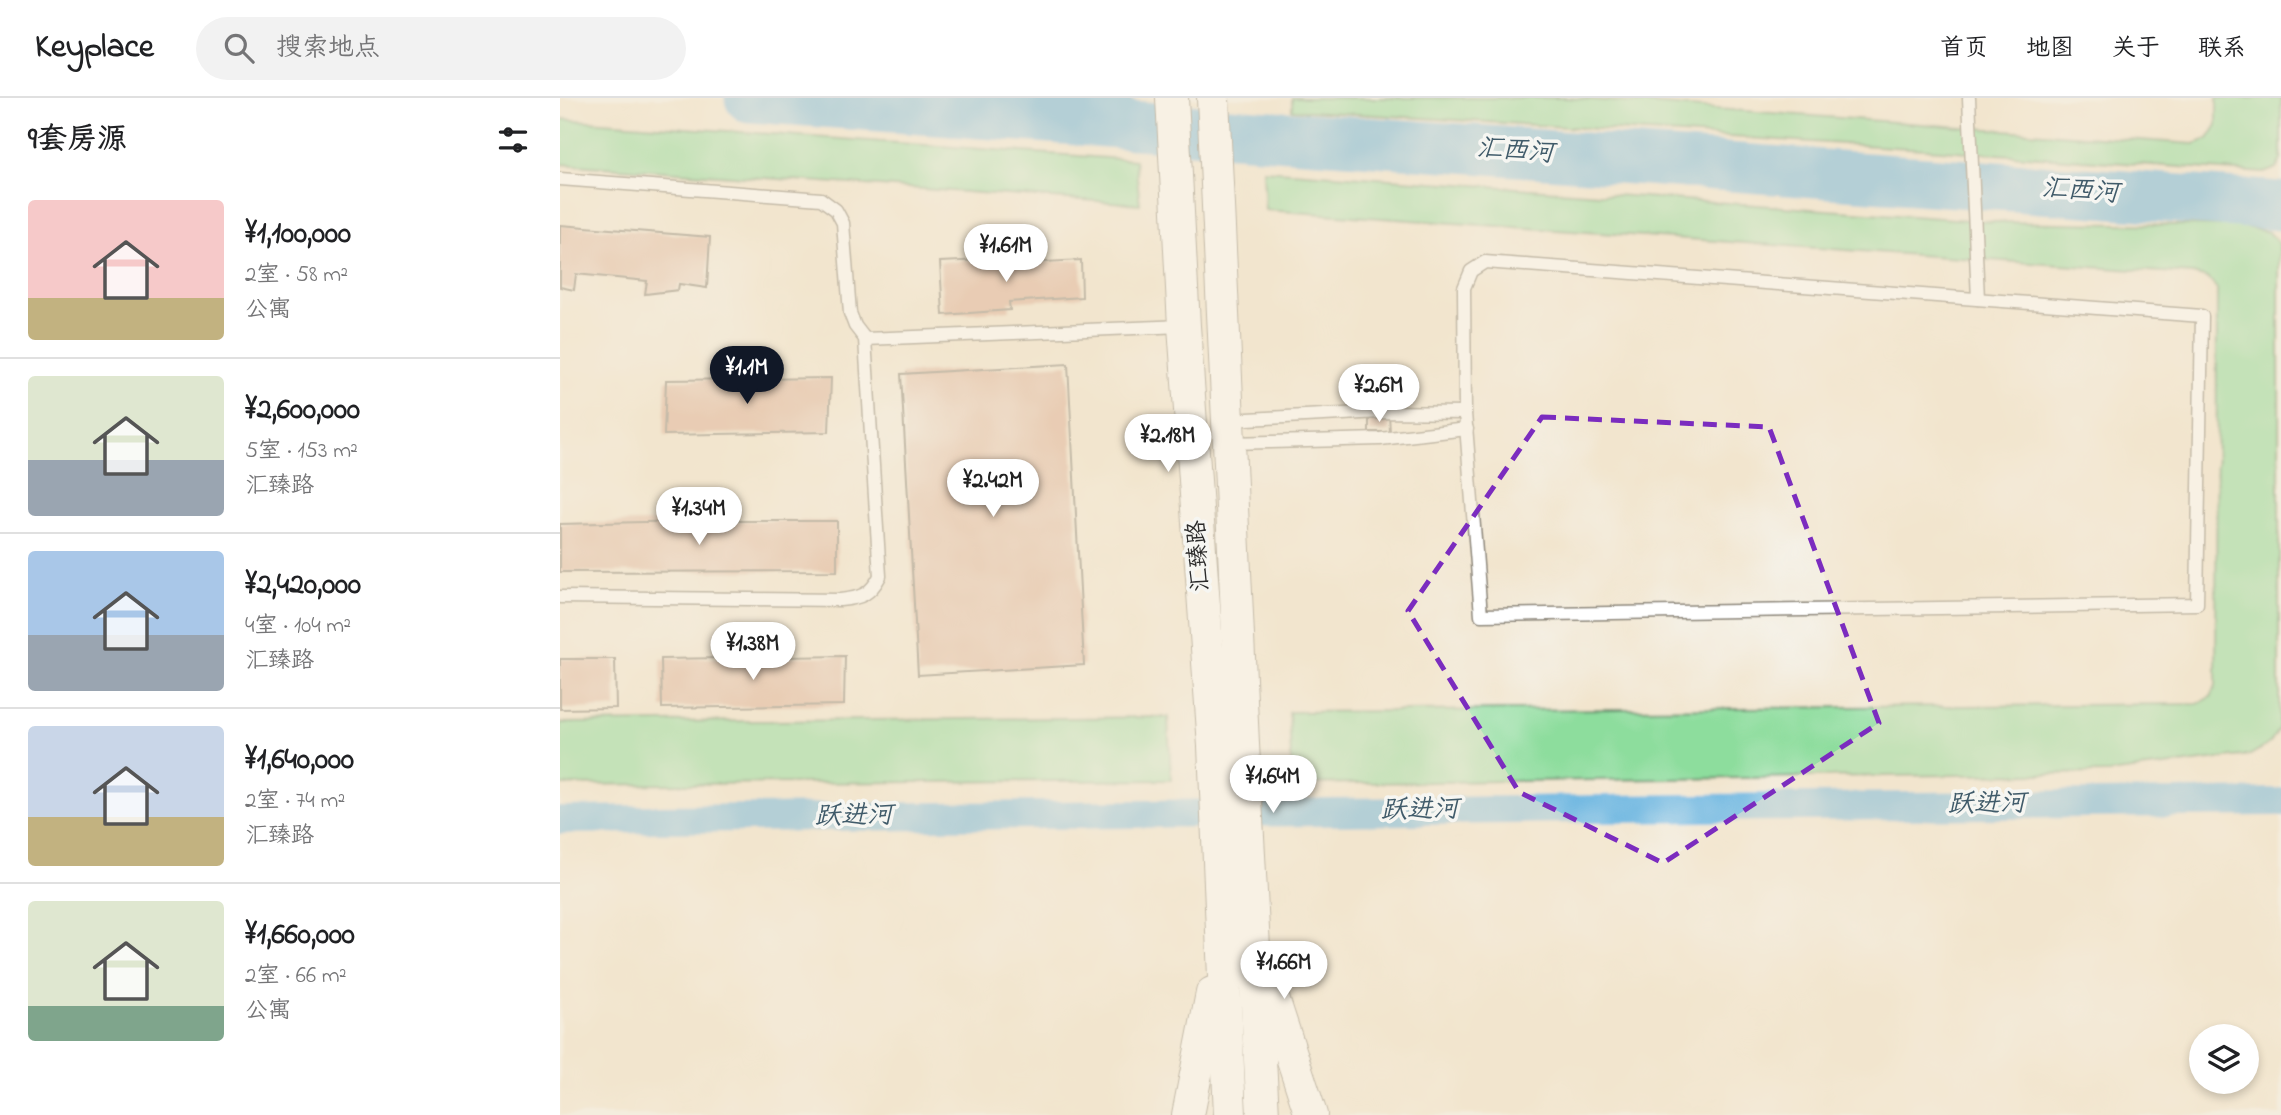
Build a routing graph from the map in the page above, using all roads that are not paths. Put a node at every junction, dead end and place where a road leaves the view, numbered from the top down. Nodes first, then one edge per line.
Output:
1 (1172, 98) edge
2 (1213, 98) edge
3 (1969, 98) edge
4 (560, 179) edge
5 (1978, 299) junction
6 (1184, 326) junction
7 (865, 340) junction
8 (1465, 413) junction
9 (1467, 429) junction
10 (1229, 431) junction
11 (560, 597) edge
12 (1228, 745) junction
13 (1236, 889) junction
14 (1254, 939) junction
15 (1223, 940) junction
16 (1188, 1115) edge
17 (1230, 1115) edge
18 (1264, 1115) edge
19 (1311, 1115) edge

1 - 6 street, 汇臻路
2 - 10 street, 汇臻路
3 - 5 lane
4 - 7 lane
5 - 8 lane
5 - 9 lane
6 - 7 lane
6 - 12 street, 汇臻路
7 - 11 lane
8 - 9 lane
8 - 10 lane
9 - 10 lane
10 - 12 street, 汇臻路
12 - 13 street
13 - 14 street
13 - 15 street
14 - 18 street
14 - 19 street
15 - 16 street
15 - 17 street

